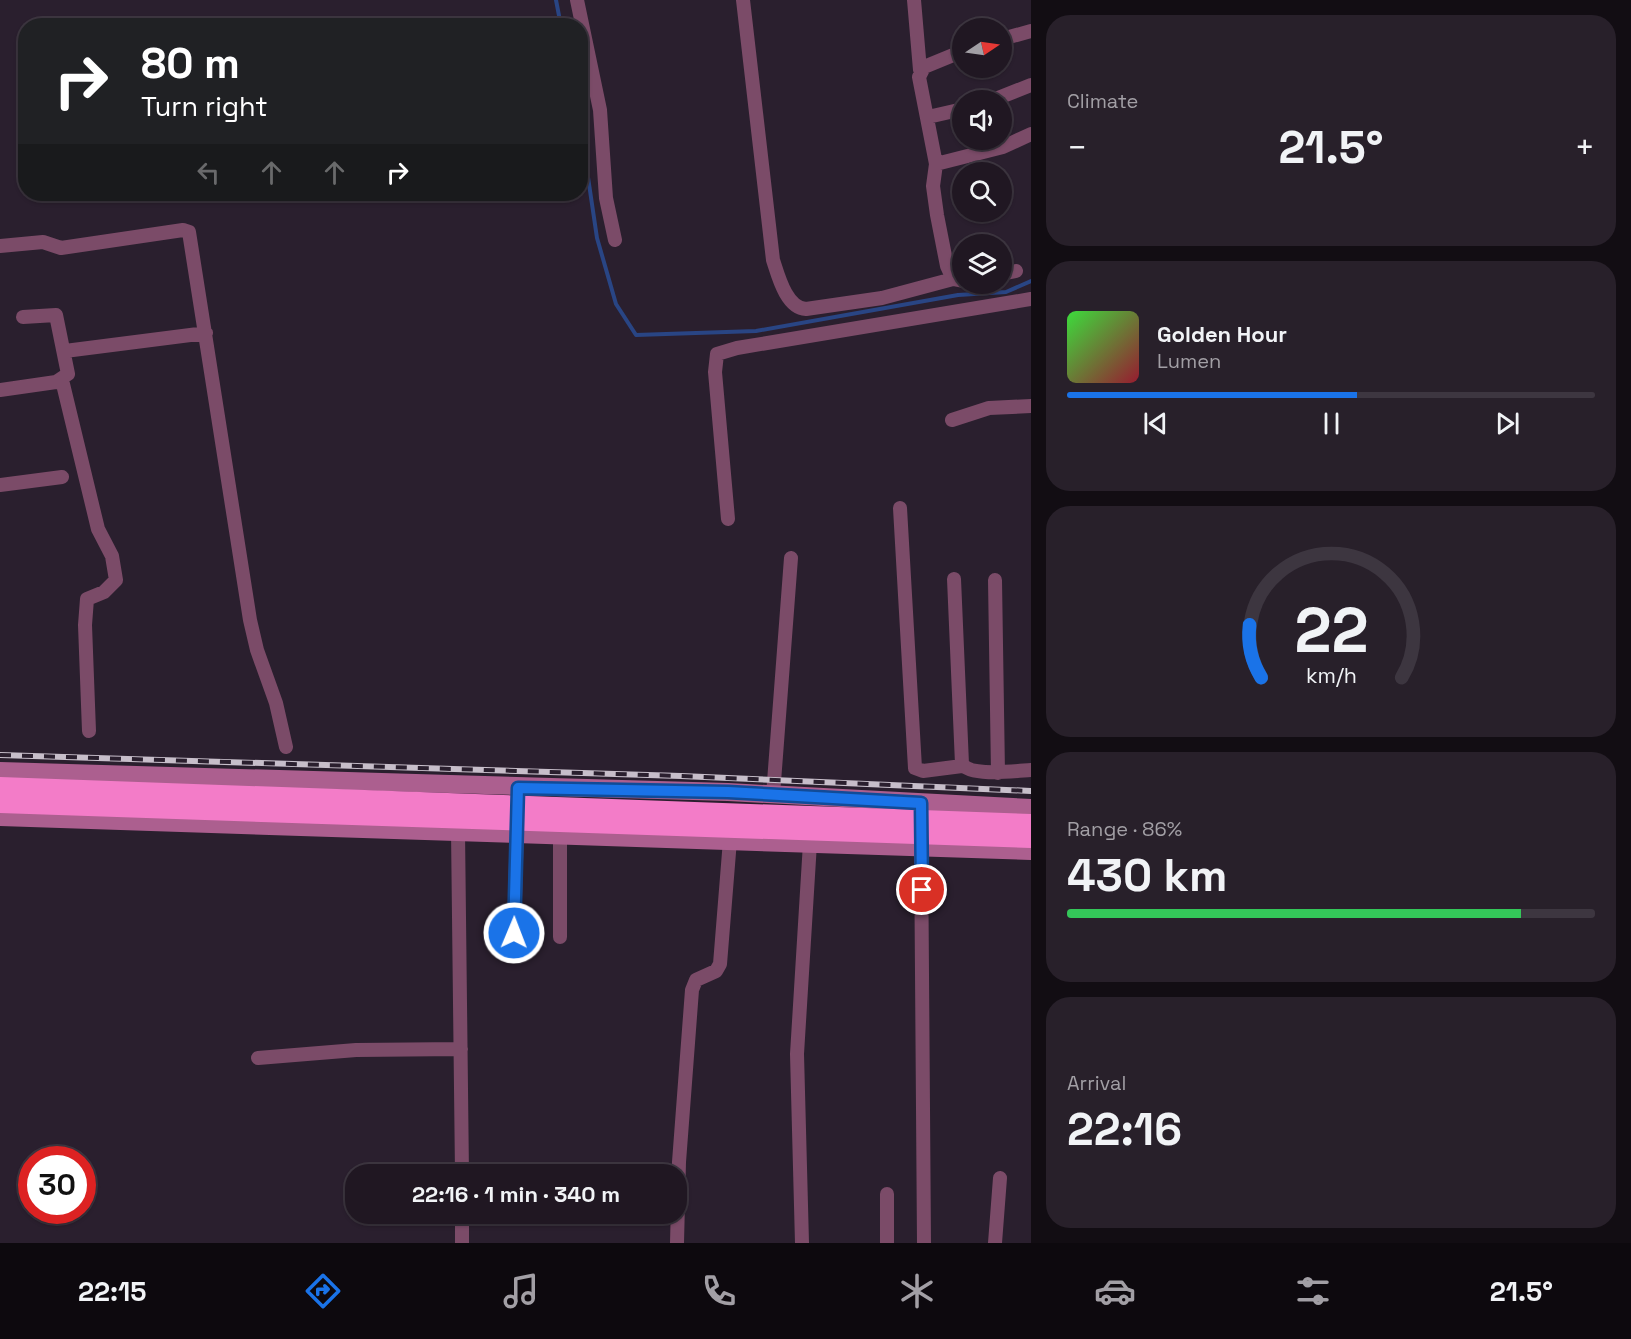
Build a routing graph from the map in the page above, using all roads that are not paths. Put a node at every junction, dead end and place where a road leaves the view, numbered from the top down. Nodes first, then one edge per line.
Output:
1 (577, 0) edge
2 (743, 0) edge
3 (914, 0) edge
4 (581, 18) edge
5 (1031, 31) edge
6 (1012, 36) edge
7 (588, 53) edge
8 (952, 56) edge
9 (920, 70) junction
10 (1031, 85) edge
11 (1012, 92) edge
12 (952, 112) edge
13 (928, 117) junction
14 (1031, 134) edge
15 (936, 164) junction
16 (615, 240) dead end
17 (0, 246) edge
18 (952, 272) edge
19 (952, 281) edge
20 (1031, 299) edge
21 (23, 317) dead end
22 (206, 333) junction
23 (65, 351) junction
24 (62, 380) junction
25 (0, 390) edge
26 (1031, 406) edge
27 (952, 420) dead end
28 (62, 477) dead end
29 (0, 485) edge
30 (900, 508) dead end
31 (728, 519) dead end
32 (790, 558) dead end
33 (954, 579) dead end
34 (994, 580) dead end
35 (89, 732) dead end
36 (286, 747) dead end
37 (962, 755) junction
38 (1031, 770) edge
39 (0, 771) edge
40 (998, 772) junction
41 (0, 786) edge
42 (518, 788) junction
43 (773, 795) junction
44 (921, 803) junction
45 (0, 804) edge
46 (1031, 808) edge
47 (0, 817) edge
48 (1031, 822) edge
49 (458, 831) junction
50 (517, 833) junction
51 (560, 834) junction
52 (1031, 839) edge
53 (730, 840) junction
54 (810, 843) junction
55 (921, 847) junction
56 (1031, 851) edge
57 (514, 933) dead end
58 (560, 937) dead end
59 (461, 1049) junction
60 (258, 1058) dead end
61 (462, 1164) edge
62 (1000, 1178) dead end
63 (887, 1194) dead end
64 (462, 1224) edge
65 (462, 1243) edge
66 (677, 1243) edge
67 (802, 1243) edge
68 (887, 1243) edge
69 (924, 1243) edge
70 (995, 1243) edge

1 - 4 street
2 - 19 street
3 - 9 street
5 - 6 street
7 - 16 street
8 - 9 street
9 - 13 street
10 - 11 street
12 - 13 street
13 - 15 street
14 - 15 street
15 - 18 street
17 - 22 street
20 - 31 street
21 - 23 street
22 - 23 street
22 - 36 street
23 - 24 street
24 - 25 street
24 - 35 street
26 - 27 street
28 - 29 street
30 - 37 street
32 - 43 street
33 - 37 street
34 - 40 street
37 - 40 street
38 - 40 street
39 - 42 street
41 - 48 highway
42 - 43 street
42 - 50 street
43 - 44 street
44 - 46 street
44 - 55 street
45 - 52 highway
47 - 49 street
49 - 50 street
49 - 59 street
50 - 51 street
50 - 57 street
51 - 53 street
51 - 58 street
53 - 54 street
53 - 66 street
54 - 55 street
54 - 67 street
55 - 56 street
55 - 69 street
59 - 60 street
59 - 61 street
62 - 70 street
63 - 68 street
64 - 65 street

